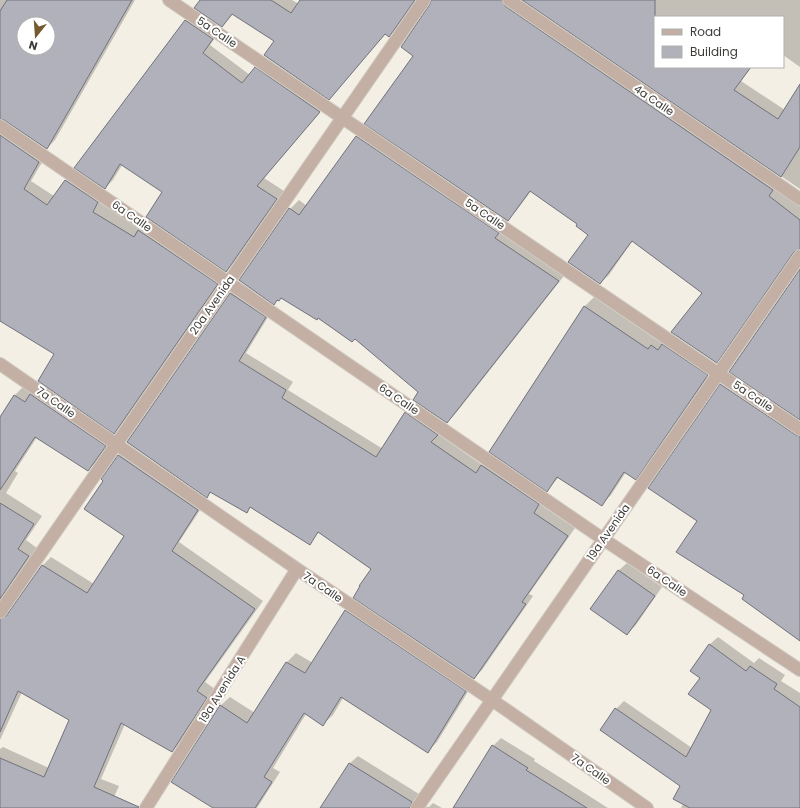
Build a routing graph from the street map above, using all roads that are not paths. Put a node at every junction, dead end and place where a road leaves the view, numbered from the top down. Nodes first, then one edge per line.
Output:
1 (169, 0) edge
2 (424, 0) edge
3 (509, 0) edge
4 (342, 118) junction
5 (0, 126) edge
6 (800, 199) edge
7 (800, 256) edge
8 (228, 282) junction
9 (0, 364) edge
10 (718, 373) junction
11 (800, 429) edge
12 (116, 443) junction
13 (603, 539) junction
14 (297, 569) junction
15 (0, 612) edge
16 (800, 670) edge
17 (492, 700) junction
18 (146, 808) edge
19 (417, 808) edge
20 (647, 808) edge

1 - 4 street, 5a Calle
2 - 4 street, 20a Avenida
3 - 6 street, 4a Calle
4 - 8 street, 20a Avenida
4 - 10 street, 5a Calle
5 - 8 street, 6a Calle
7 - 10 street, 19a Avenida
8 - 12 street, 20a Avenida
8 - 13 street, 6a Calle
9 - 12 street, 7a Calle
10 - 11 street, 5a Calle
10 - 13 street, 19a Avenida
12 - 14 street, 7a Calle
12 - 15 street, 20a Avenida
13 - 16 street, 6a Calle
13 - 17 street, 19a Avenida
14 - 17 street, 7a Calle
14 - 18 street, 19a Avenida A
17 - 19 street, 19a Avenida
17 - 20 street, 7a Calle

